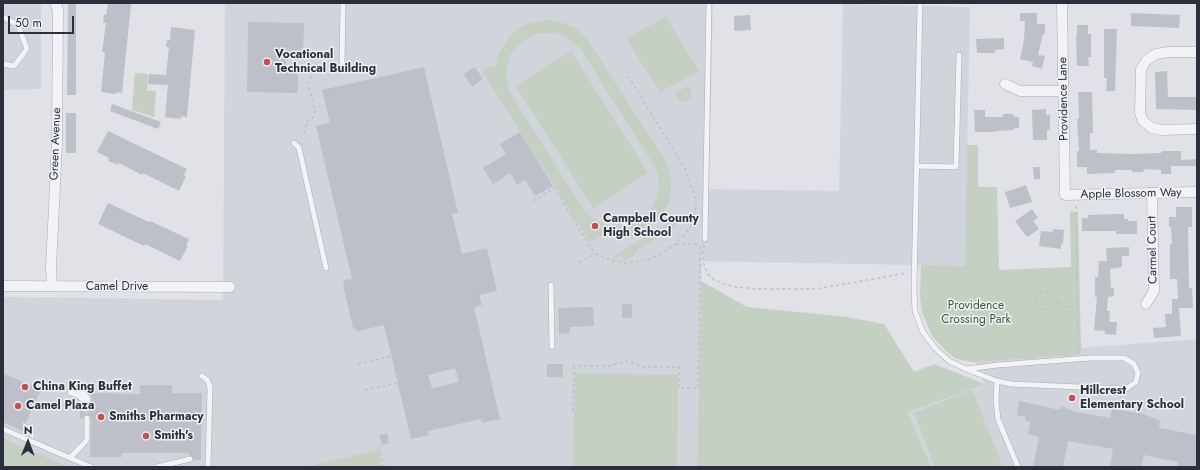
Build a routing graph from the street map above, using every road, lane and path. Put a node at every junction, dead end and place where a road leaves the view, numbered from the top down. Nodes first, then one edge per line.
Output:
1 (55, 3) edge
2 (343, 3) edge
3 (709, 3) edge
4 (920, 3) edge
5 (1062, 3) edge
6 (3, 17) edge
7 (1197, 52) edge
8 (959, 55) dead end
9 (3, 64) edge
10 (342, 66) dead end
11 (320, 71) dead end
12 (627, 74) dead end
13 (1005, 84) dead end
14 (1064, 91) junction
15 (1197, 129) edge
16 (304, 133) dead end
17 (294, 143) dead end
18 (918, 166) junction
19 (1197, 192) edge
20 (1152, 193) junction
21 (1066, 195) joint
22 (533, 201) dead end
23 (1076, 206) dead end
24 (705, 239) joint
25 (675, 244) junction
26 (595, 254) junction
27 (579, 262) dead end
28 (326, 268) dead end
29 (915, 272) junction
30 (551, 285) dead end
31 (3, 286) edge
32 (52, 286) junction
33 (230, 287) dead end
34 (1057, 302) junction
35 (1146, 304) dead end
36 (1078, 308) junction
37 (552, 347) dead end
38 (1082, 354) dead end
39 (392, 356) dead end
40 (358, 364) dead end
41 (966, 369) junction
42 (202, 376) dead end
43 (997, 381) junction
44 (398, 383) dead end
45 (364, 390) dead end
46 (70, 393) dead end
47 (86, 409) dead end
48 (573, 411) dead end
49 (86, 418) dead end
50 (3, 429) edge
51 (378, 447) dead end
52 (70, 458) junction
53 (190, 459) dead end
54 (91, 467) edge
55 (157, 467) edge
56 (208, 467) edge
57 (384, 467) edge
58 (1018, 467) edge

1 - 32 street, Green Avenue
2 - 10 lane
3 - 24 lane
4 - 18 lane
5 - 14 street, Providence Lane
6 - 9 lane
7 - 15 street
8 - 18 lane
11 - 16 path
12 - 25 path
13 - 14 street
14 - 21 street, Providence Lane
17 - 28 lane
18 - 29 lane
19 - 20 street, Apple Blossom Way
20 - 21 street, Apple Blossom Way
20 - 35 street, Carmel Court
22 - 26 path
23 - 36 path
24 - 29 path
25 - 26 path
25 - 48 path
26 - 27 path
29 - 41 lane
30 - 37 lane
31 - 32 street, Camel Drive
32 - 33 street, Camel Drive
34 - 34 path
34 - 36 path
36 - 38 path
39 - 40 path
41 - 43 lane
41 - 43 lane
42 - 56 lane
43 - 58 lane
44 - 45 path
46 - 47 lane
49 - 52 lane
50 - 52 lane
51 - 57 path
52 - 54 lane
53 - 55 lane

